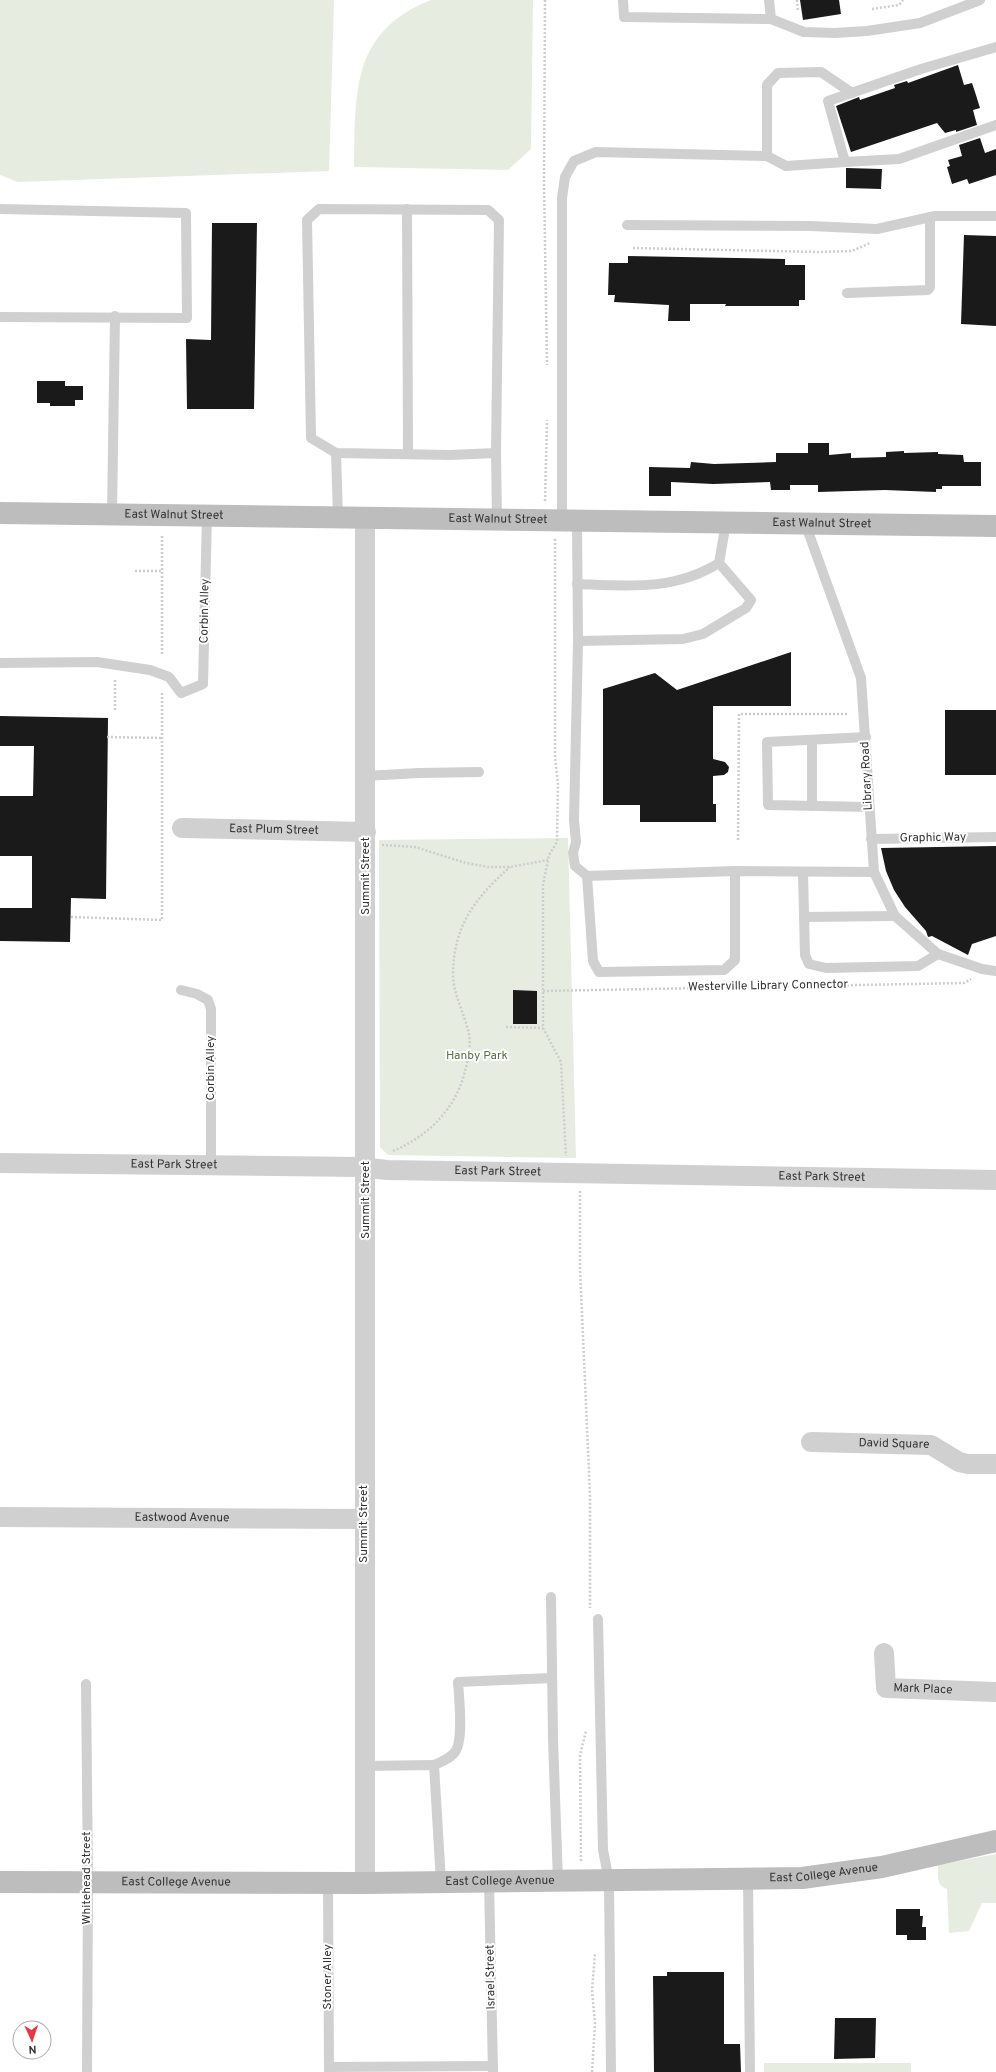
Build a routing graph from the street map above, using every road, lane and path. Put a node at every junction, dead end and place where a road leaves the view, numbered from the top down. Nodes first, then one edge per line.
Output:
1 (545, 0) edge
2 (623, 0) edge
3 (769, 0) edge
4 (796, 0) edge
5 (903, 0) edge
6 (980, 0) edge
7 (872, 9) dead end
8 (798, 10) dead end
9 (771, 19) junction
10 (996, 47) edge
11 (852, 93) junction
12 (996, 125) edge
13 (768, 156) junction
14 (845, 162) junction
15 (0, 209) edge
16 (407, 209) junction
17 (996, 216) edge
18 (930, 217) junction
19 (627, 225) dead end
20 (872, 242) dead end
21 (633, 248) dead end
22 (847, 293) dead end
23 (115, 316) junction
24 (0, 317) edge
25 (547, 369) dead end
26 (547, 415) dead end
27 (336, 453) junction
28 (496, 453) junction
29 (408, 454) junction
30 (0, 513) edge
31 (112, 514) junction
32 (207, 515) junction
33 (338, 517) junction
34 (365, 518) junction
35 (497, 520) junction
36 (563, 521) junction
37 (726, 523) junction
38 (805, 523) junction
39 (996, 526) edge
40 (162, 533) dead end
41 (719, 563) junction
42 (134, 571) dead end
43 (162, 571) junction
44 (577, 584) junction
45 (578, 641) junction
46 (162, 654) dead end
47 (0, 663) edge
48 (108, 676) dead end
49 (115, 676) junction
50 (122, 676) dead end
51 (162, 686) dead end
52 (115, 710) dead end
53 (107, 737) dead end
54 (866, 737) junction
55 (162, 738) junction
56 (812, 740) junction
57 (479, 772) dead end
58 (366, 776) junction
59 (812, 806) junction
60 (869, 808) junction
61 (182, 828) dead end
62 (996, 837) edge
63 (370, 839) junction
64 (871, 839) junction
65 (548, 860) junction
66 (510, 867) junction
67 (735, 871) junction
68 (874, 872) junction
69 (803, 873) junction
70 (587, 876) junction
71 (895, 916) junction
72 (71, 917) dead end
73 (804, 917) junction
74 (938, 954) junction
75 (992, 970) edge
76 (181, 990) dead end
77 (543, 991) junction
78 (506, 1027) dead end
79 (543, 1028) junction
80 (388, 1152) dead end
81 (0, 1163) edge
82 (211, 1165) junction
83 (366, 1168) junction
84 (566, 1172) junction
85 (996, 1180) edge
86 (811, 1442) dead end
87 (996, 1464) edge
88 (0, 1517) edge
89 (364, 1519) junction
90 (551, 1597) dead end
91 (590, 1611) dead end
92 (598, 1619) dead end
93 (884, 1653) dead end
94 (552, 1678) junction
95 (86, 1684) dead end
96 (996, 1692) edge
97 (587, 1727) dead end
98 (434, 1765) junction
99 (364, 1766) junction
100 (996, 1841) edge
101 (748, 1880) junction
102 (609, 1881) junction
103 (0, 1882) edge
104 (88, 1882) junction
105 (441, 1882) junction
106 (489, 1882) junction
107 (558, 1882) junction
108 (581, 1882) junction
109 (328, 1883) junction
110 (365, 1883) junction
111 (595, 1948) dead end
112 (329, 2069) edge
113 (493, 2069) edge
114 (87, 2072) edge
115 (592, 2072) edge
116 (611, 2072) edge
117 (750, 2072) edge

1 - 25 path
2 - 9 lane
3 - 9 lane
4 - 8 path
5 - 7 path
6 - 9 lane
10 - 11 lane
11 - 13 lane
11 - 14 lane
12 - 14 lane
13 - 14 lane
13 - 36 lane
15 - 23 lane
16 - 27 lane
16 - 28 lane
16 - 29 lane
17 - 18 lane
18 - 19 lane
18 - 22 lane
20 - 21 path
23 - 24 lane
23 - 31 lane
26 - 36 path
27 - 29 lane
27 - 33 lane
28 - 29 lane
28 - 35 lane
30 - 31 street, East Walnut Street
31 - 32 street, East Walnut Street
32 - 33 street, East Walnut Street
32 - 47 lane, Corbin Alley
33 - 34 street, East Walnut Street
34 - 35 street, East Walnut Street
34 - 58 street, Summit Street
35 - 36 street, East Walnut Street
36 - 37 street, East Walnut Street
36 - 44 lane
36 - 65 path
37 - 38 street, East Walnut Street
37 - 41 lane
38 - 39 street, East Walnut Street
38 - 54 lane, Library Road
40 - 43 path
41 - 44 lane
41 - 45 lane
42 - 43 path
43 - 46 path
44 - 45 lane
45 - 70 lane
48 - 49 path
49 - 50 path
49 - 52 path
51 - 55 path
53 - 55 path
54 - 56 lane
54 - 60 lane, Library Road
55 - 72 path
56 - 59 lane
56 - 59 lane
57 - 58 lane
58 - 63 street, Summit Street
59 - 60 lane
60 - 64 lane, Library Road
61 - 63 street, East Plum Street
62 - 64 lane, Graphic Way
63 - 66 path
63 - 83 street, Summit Street
64 - 68 lane, Library Road
65 - 66 path
65 - 77 path
66 - 80 path
67 - 69 lane
67 - 70 lane
67 - 70 lane
68 - 69 lane
68 - 71 lane, Library Road
69 - 73 lane
71 - 73 lane
71 - 74 lane, Library Road
73 - 74 lane
74 - 75 lane, Library Road
75 - 77 path, Westerville Library Connector
76 - 82 lane, Corbin Alley
77 - 79 path
78 - 79 path
79 - 84 path
81 - 82 street, East Park Street
82 - 83 street, East Park Street
83 - 84 street, East Park Street
83 - 89 street, Summit Street
84 - 85 street, East Park Street
84 - 91 path
86 - 87 street, David Square
88 - 89 street, Eastwood Avenue
89 - 99 street, Summit Street
90 - 94 lane
92 - 102 lane
93 - 96 street, Mark Place
94 - 98 lane
94 - 107 lane
95 - 104 lane, Whitehead Street
97 - 108 path
98 - 99 lane
98 - 105 lane
99 - 110 street, Summit Street
100 - 101 street, East College Avenue
101 - 102 street, East College Avenue
101 - 117 lane
102 - 108 street, East College Avenue
102 - 116 lane
103 - 104 street, East College Avenue
104 - 109 street, East College Avenue
104 - 114 lane, Whitehead Street
105 - 106 street, East College Avenue
105 - 110 street, East College Avenue
106 - 107 street, East College Avenue
106 - 113 lane, Israel Street
107 - 108 street, East College Avenue
109 - 110 street, East College Avenue
109 - 112 lane, Stoner Alley
111 - 115 path
112 - 113 lane

